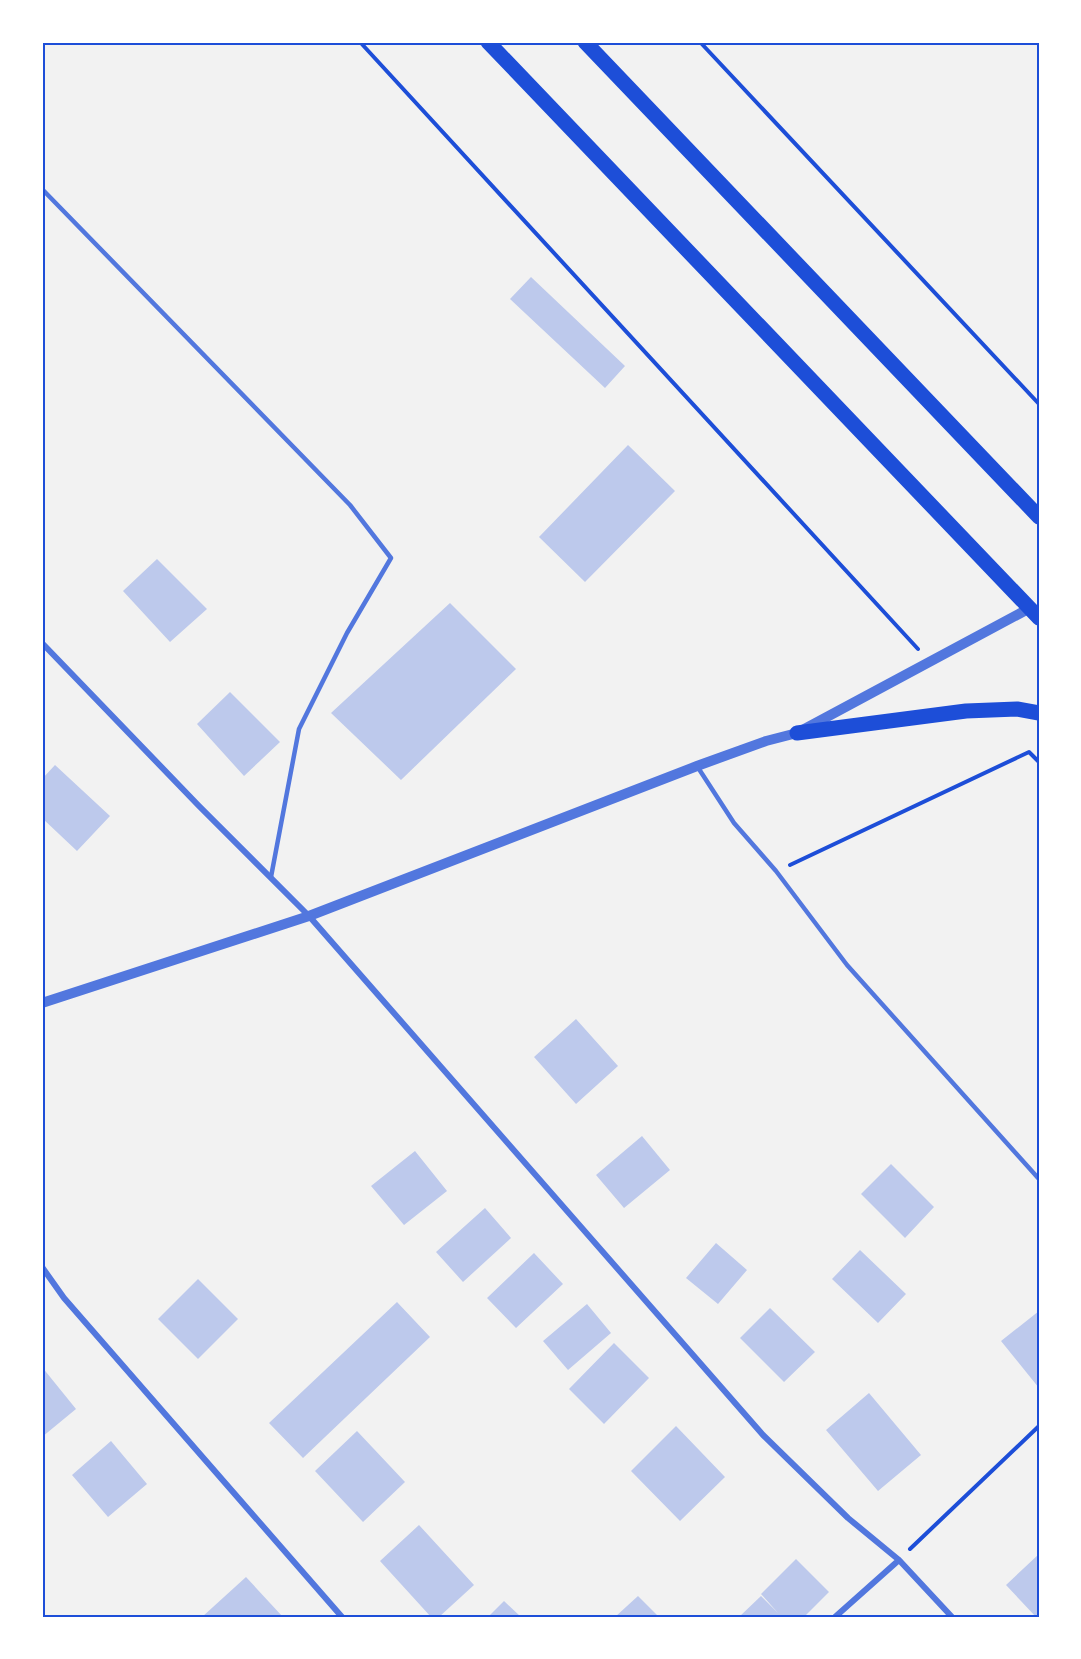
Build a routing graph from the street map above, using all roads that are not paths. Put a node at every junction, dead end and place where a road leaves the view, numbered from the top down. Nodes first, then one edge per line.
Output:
1 (488, 42) edge
2 (585, 42) edge
3 (42, 189) edge
4 (1039, 517) edge
5 (1034, 613) edge
6 (42, 643) edge
7 (1039, 713) edge
8 (797, 733) junction
9 (697, 766) junction
10 (271, 877) junction
11 (309, 916) junction
12 (42, 1003) edge
13 (1039, 1179) edge
14 (42, 1267) edge
15 (899, 1560) junction
16 (342, 1617) edge
17 (835, 1617) edge
18 (952, 1617) edge

1 - 5 main road
2 - 4 main road
3 - 10 lane
5 - 8 street
6 - 10 street
7 - 8 main road
8 - 9 street
9 - 11 street
9 - 13 lane
10 - 11 street
11 - 12 street
11 - 15 street
14 - 16 street
15 - 17 street
15 - 18 street

